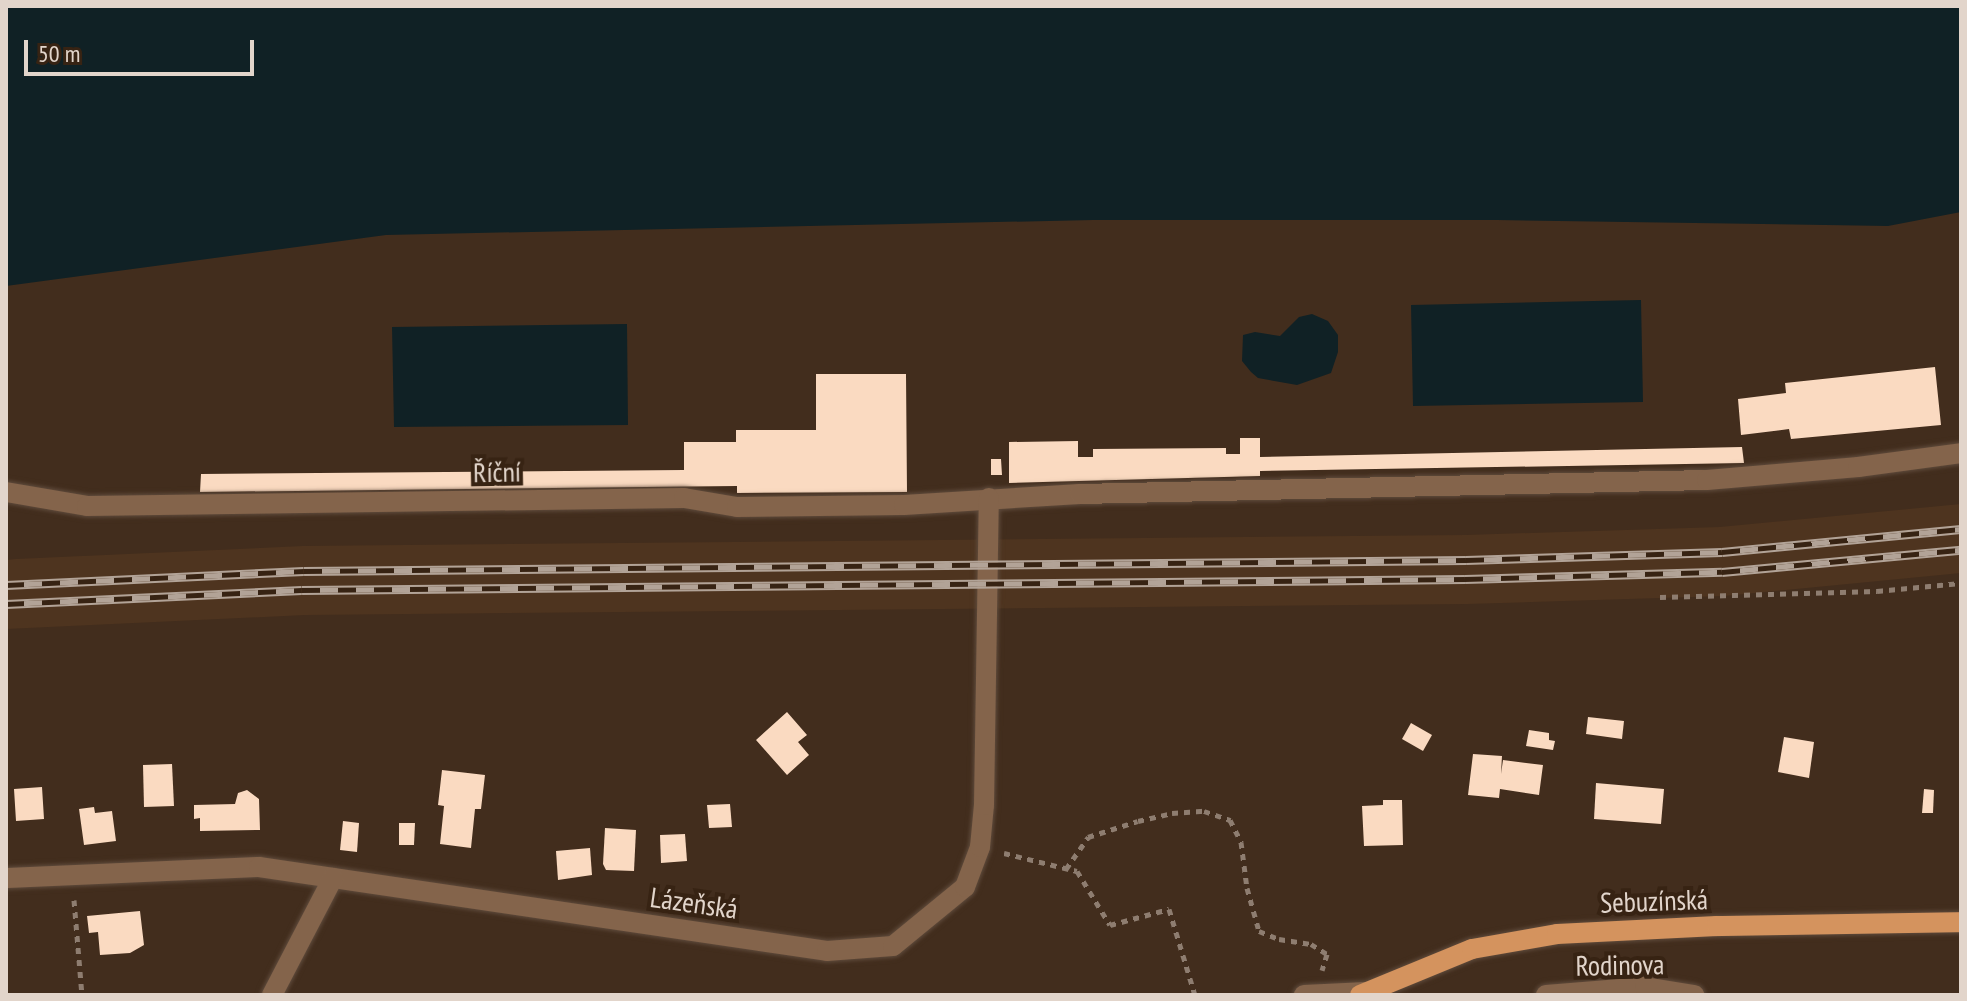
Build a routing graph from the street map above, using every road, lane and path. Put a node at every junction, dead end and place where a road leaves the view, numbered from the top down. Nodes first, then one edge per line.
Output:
1 (1961, 453) edge
2 (6, 492) edge
3 (989, 498) junction
4 (1961, 583) edge
5 (1660, 597) dead end
6 (980, 847) junction
7 (1066, 869) junction
8 (72, 875) junction
9 (6, 878) edge
10 (333, 878) junction
11 (1961, 922) edge
12 (1315, 994) edge
13 (1363, 994) edge
14 (82, 995) edge
15 (272, 995) edge
16 (1195, 995) edge
17 (1304, 995) edge
18 (1546, 995) edge
19 (1694, 995) edge

1 - 3 street, Říční
2 - 3 street, Říční
3 - 6 street, Lázeňská
4 - 5 path
6 - 7 path
6 - 10 street, Lázeňská
7 - 12 path
7 - 16 path
8 - 9 street, Lázeňská
8 - 10 street, Lázeňská
8 - 14 path
10 - 15 street
11 - 13 main road, Sebuzínská
12 - 13 street
12 - 17 street
18 - 19 street, Rodinova

